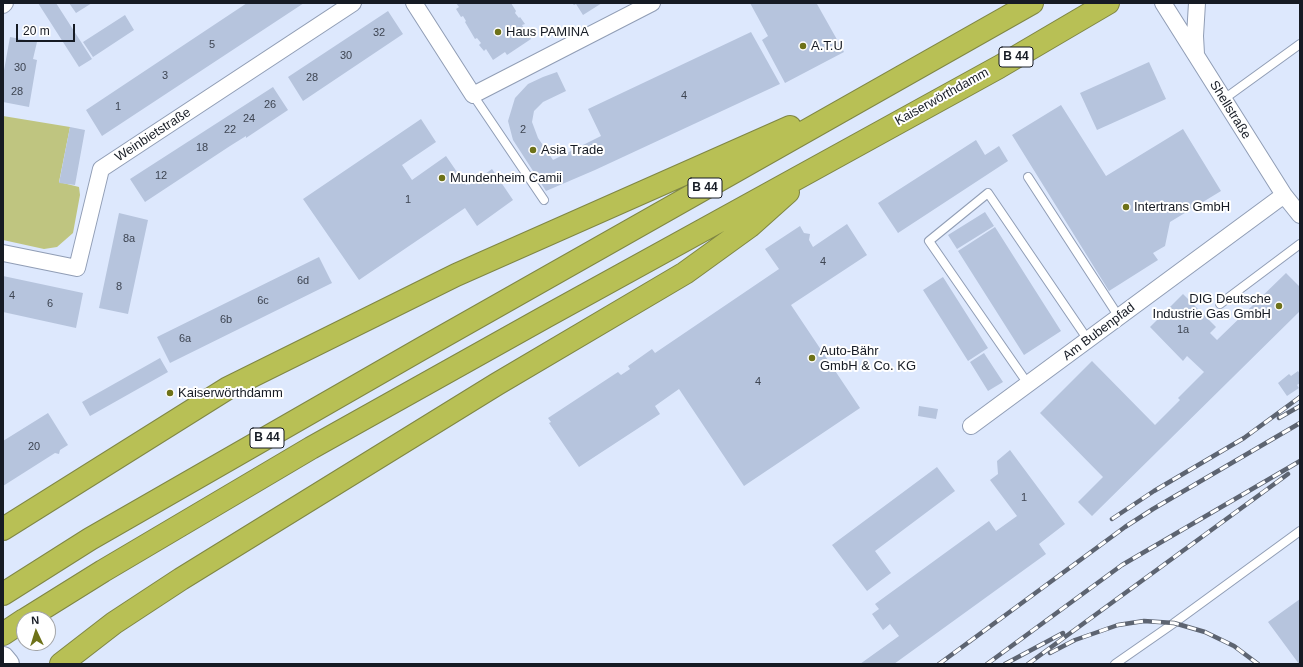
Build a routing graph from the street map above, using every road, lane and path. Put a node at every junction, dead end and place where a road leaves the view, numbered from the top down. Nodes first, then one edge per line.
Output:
1 (353, 3) edge
2 (414, 3) edge
3 (652, 3) edge
4 (1032, 3) edge
5 (1108, 3) edge
6 (1163, 3) edge
7 (1197, 3) edge
8 (1300, 44) edge
9 (1196, 56) junction
10 (877, 91) junction
11 (473, 95) junction
12 (1224, 99) junction
13 (817, 166) junction
14 (1028, 177) dead end
15 (1284, 195) junction
16 (544, 200) dead end
17 (1300, 214) edge
18 (1300, 244) edge
19 (3, 253) edge
20 (1220, 304) dead end
21 (1119, 317) junction
22 (1088, 340) junction
23 (1028, 384) junction
24 (971, 426) dead end
25 (3, 528) edge
26 (1300, 531) edge
27 (3, 594) edge
28 (39, 611) edge
29 (3, 658) edge
30 (69, 660) edge
31 (8, 664) edge
32 (1116, 664) edge

1 - 19 street, Weinbietstraße
2 - 11 street
3 - 11 street
4 - 10 highway, B 44
5 - 13 highway, Kaiserwörthdamm / B 44
6 - 9 street, Shellstraße
7 - 9 street
8 - 12 lane
9 - 12 street, Shellstraße
10 - 25 highway
10 - 27 highway, B 44
11 - 16 lane
12 - 15 street, Shellstraße
13 - 28 highway, B 44
13 - 30 highway
14 - 21 lane
15 - 17 street, Shellstraße
15 - 21 street, Am Bubenpfad
18 - 20 lane
21 - 22 street, Am Bubenpfad
22 - 23 street, Am Bubenpfad
22 - 23 lane
23 - 24 street, Am Bubenpfad
26 - 32 lane
29 - 31 street

